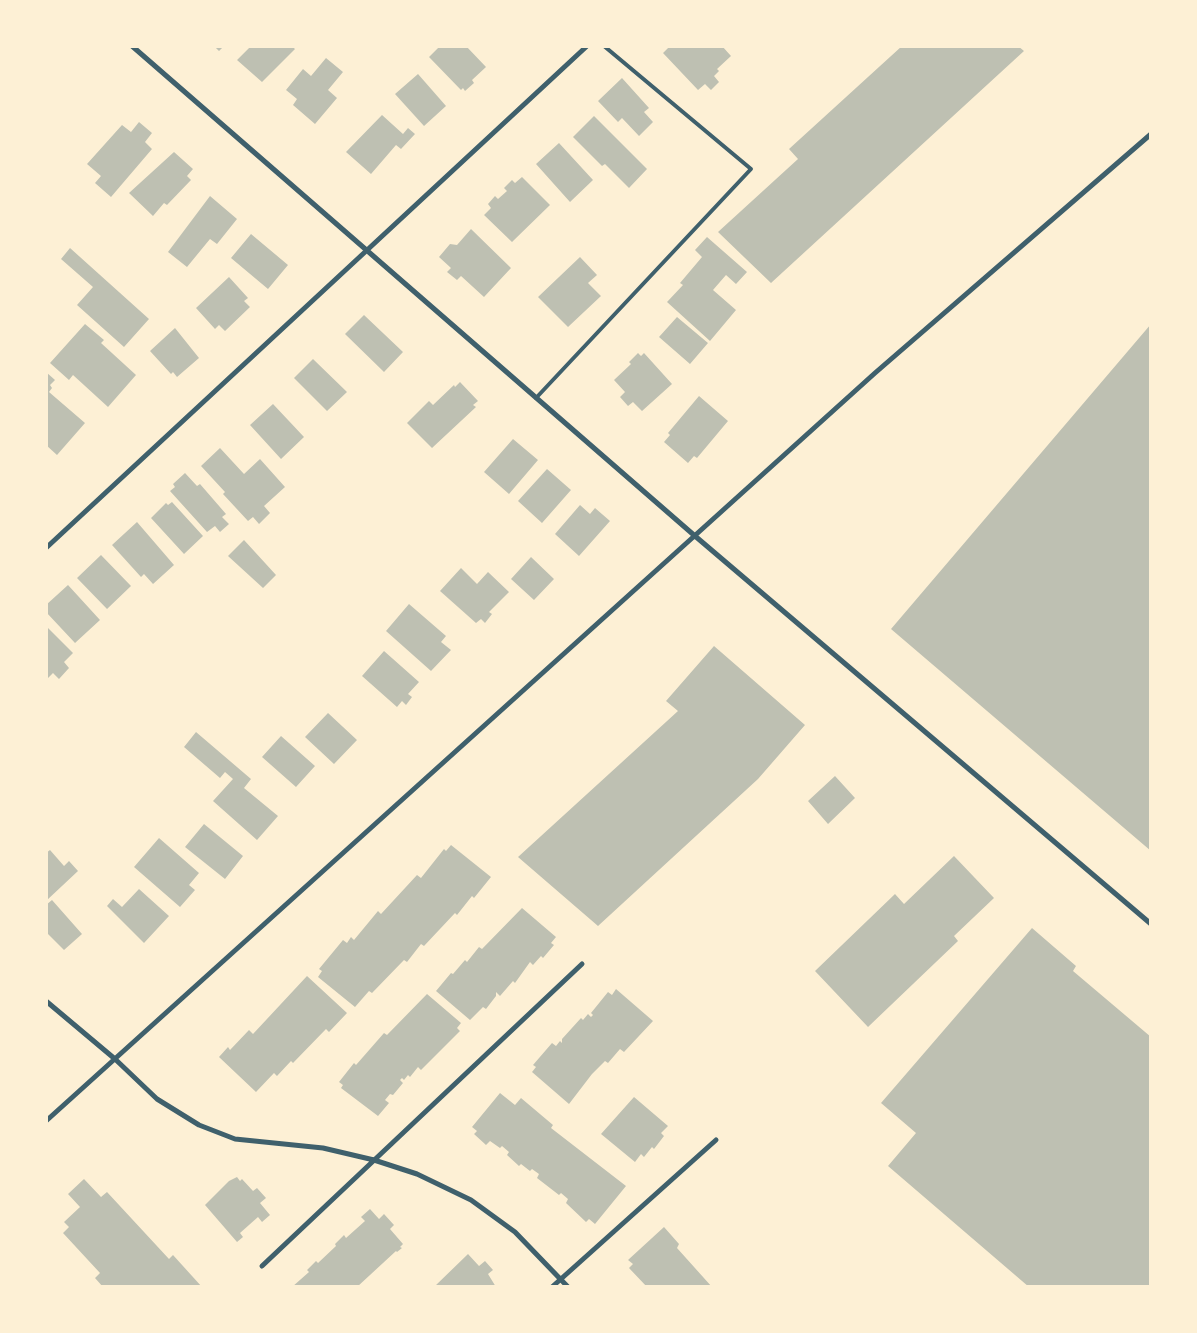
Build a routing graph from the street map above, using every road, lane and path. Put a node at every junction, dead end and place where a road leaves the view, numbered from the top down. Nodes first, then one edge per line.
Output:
1 (132, 46) edge
2 (588, 46) edge
3 (604, 46) edge
4 (1151, 134) edge
5 (366, 251) junction
6 (536, 398) junction
7 (695, 536) junction
8 (46, 548) edge
9 (1151, 924) edge
10 (582, 964) dead end
11 (46, 1001) edge
12 (115, 1059) junction
13 (46, 1121) edge
14 (716, 1140) dead end
15 (374, 1160) junction
16 (262, 1266) dead end
17 (561, 1279) junction
18 (552, 1287) edge
19 (568, 1287) edge

1 - 5 street
2 - 5 street
3 - 6 lane
4 - 7 street
5 - 6 street
5 - 8 street
6 - 7 street
7 - 9 street
7 - 12 street
10 - 15 street
11 - 12 street
12 - 13 street
12 - 15 street
14 - 17 street
15 - 16 street
15 - 17 street
17 - 18 street
17 - 19 street

